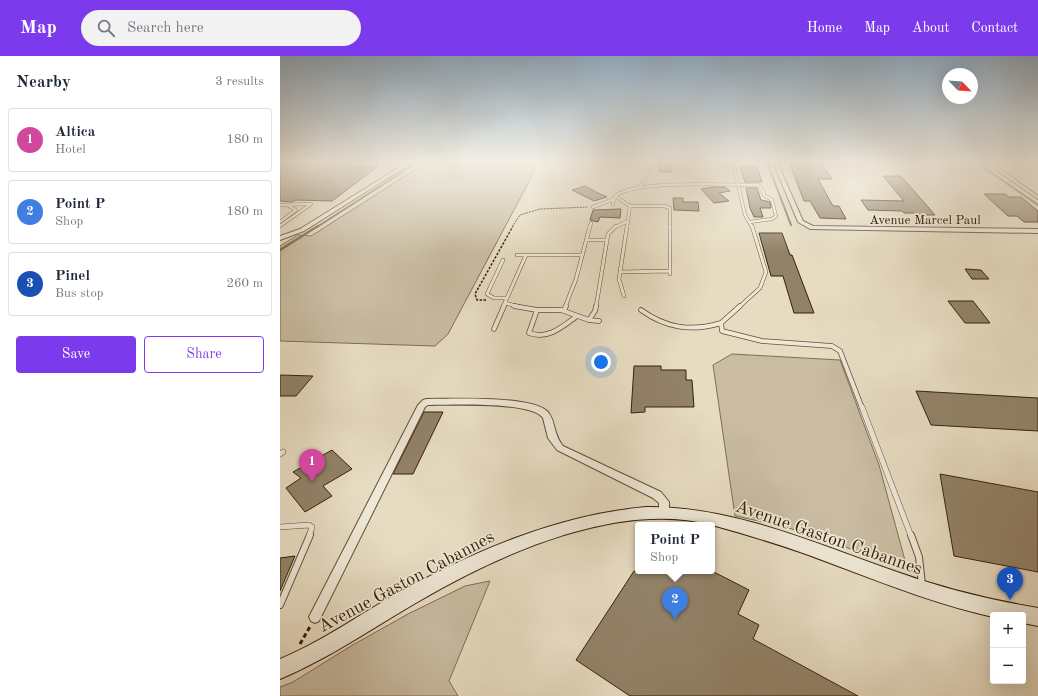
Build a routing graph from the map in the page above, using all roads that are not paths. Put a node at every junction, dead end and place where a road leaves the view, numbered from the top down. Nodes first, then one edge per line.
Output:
1 (362, 192) edge
2 (622, 192) edge
3 (740, 192) edge
4 (763, 192) edge
5 (788, 192) edge
6 (1029, 192) edge
7 (615, 198) junction
8 (1038, 198) edge
9 (613, 204) dead end
10 (280, 205) edge
11 (287, 205) junction
12 (630, 206) junction
13 (593, 207) road end
14 (628, 221) junction
15 (280, 222) edge
16 (750, 222) junction
17 (590, 223) dead end
18 (280, 226) edge
19 (307, 226) junction
20 (1038, 231) edge
21 (280, 234) edge
22 (280, 238) edge
23 (586, 240) junction
24 (607, 240) junction
25 (518, 255) dead end
26 (526, 255) junction
27 (582, 255) junction
28 (503, 260) dead end
29 (620, 272) junction
30 (624, 296) dead end
31 (507, 298) junction
32 (505, 303) junction
33 (537, 310) junction
34 (641, 310) dead end
35 (564, 311) junction
36 (577, 316) junction
37 (588, 320) junction
38 (599, 321) dead end
39 (721, 323) junction
40 (494, 328) dead end
41 (664, 513) junction
42 (280, 527) edge
43 (922, 590) junction
44 (280, 605) edge
45 (315, 617) road end
46 (1038, 617) edge
47 (286, 666) edge

1 - 19 street
2 - 7 lane
3 - 16 lane
4 - 16 lane
5 - 20 street, Avenue Marcel Paul
6 - 8 street
7 - 9 lane
7 - 12 lane
7 - 13 lane
10 - 11 lane
11 - 15 lane
11 - 18 lane
12 - 14 lane
12 - 29 lane
14 - 24 lane
14 - 29 lane
16 - 39 lane
17 - 23 lane
19 - 21 street
19 - 22 street
23 - 24 lane
23 - 27 lane
24 - 37 lane
25 - 26 lane
26 - 27 lane
26 - 31 lane
27 - 35 lane
28 - 31 lane
29 - 30 lane
31 - 32 lane
32 - 33 lane
32 - 40 lane
33 - 35 lane
33 - 36 lane
34 - 39 lane
35 - 36 lane
36 - 37 lane
37 - 38 lane
39 - 43 lane
41 - 43 main road, Avenue Gaston Cabannes
41 - 45 street
41 - 47 main road, Avenue Gaston Cabannes
42 - 44 lane
43 - 46 main road, Avenue Gaston Cabannes

